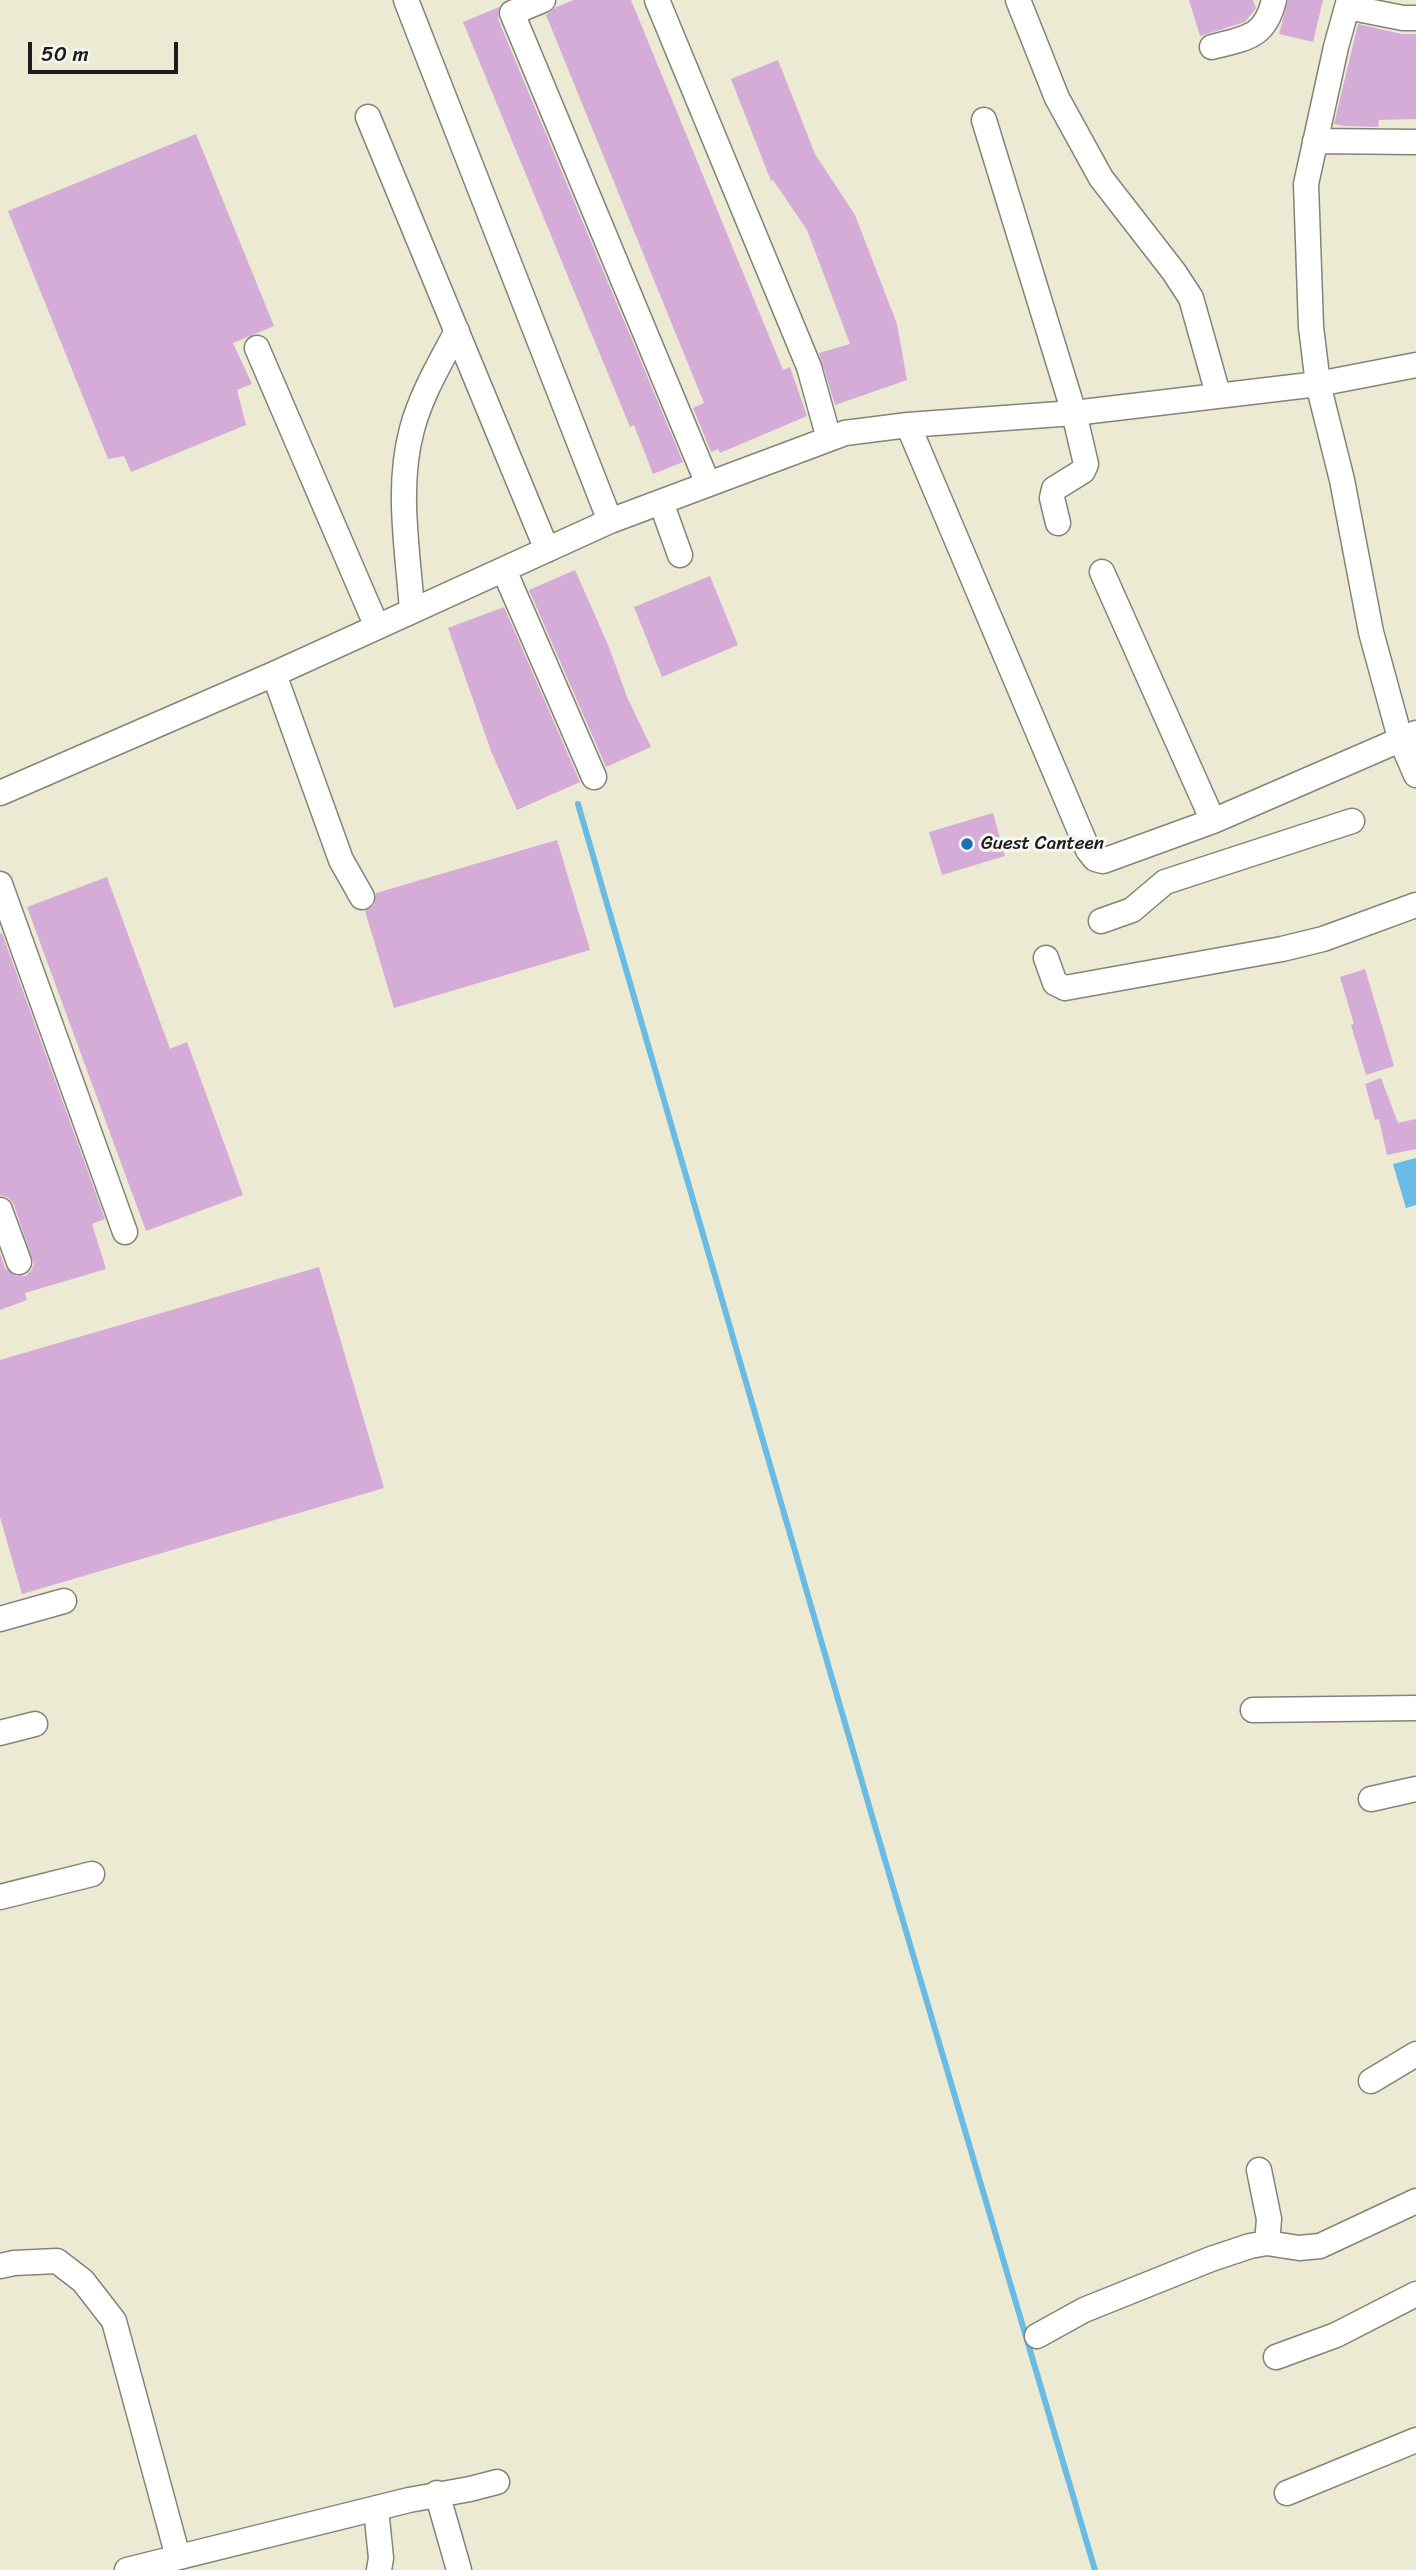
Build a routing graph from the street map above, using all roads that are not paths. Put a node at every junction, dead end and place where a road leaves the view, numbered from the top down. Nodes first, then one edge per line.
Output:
1 (406, 0) edge
2 (543, 0) edge
3 (657, 0) edge
4 (1018, 0) edge
5 (1274, 0) edge
6 (1348, 3) edge
7 (1416, 18) edge
8 (1212, 47) dead end
9 (368, 117) dead end
10 (984, 120) dead end
11 (1315, 141) junction
12 (1416, 142) edge
13 (457, 331) junction
14 (257, 348) dead end
15 (1416, 365) edge
16 (1318, 384) junction
17 (1219, 394) junction
18 (1074, 413) junction
19 (908, 425) junction
20 (829, 439) junction
21 (708, 484) junction
22 (662, 502) junction
23 (610, 521) junction
24 (1058, 523) dead end
25 (547, 550) junction
26 (680, 555) dead end
27 (504, 570) junction
28 (1102, 572) dead end
29 (412, 611) junction
30 (377, 627) junction
31 (274, 674) junction
32 (1408, 735) edge
33 (1416, 775) edge
34 (594, 777) dead end
35 (0, 793) edge
36 (1213, 821) junction
37 (1352, 821) dead end
38 (1188, 831) junction
39 (1205, 867) junction
40 (0, 884) edge
41 (362, 897) dead end
42 (1416, 905) edge
43 (1101, 920) dead end
44 (1046, 958) dead end
45 (0, 1210) edge
46 (125, 1232) dead end
47 (19, 1262) dead end
48 (64, 1601) dead end
49 (0, 1619) edge
50 (1416, 1708) edge
51 (1253, 1710) dead end
52 (35, 1724) dead end
53 (0, 1733) edge
54 (1416, 1789) edge
55 (1371, 1799) dead end
56 (92, 1874) dead end
57 (0, 1897) edge
58 (1416, 2054) edge
59 (1371, 2081) dead end
60 (1259, 2170) dead end
61 (1416, 2201) edge
62 (1267, 2243) junction
63 (0, 2266) edge
64 (1416, 2294) edge
65 (1037, 2336) dead end
66 (1276, 2357) dead end
67 (1416, 2440) edge
68 (497, 2482) dead end
69 (437, 2493) junction
70 (1287, 2493) dead end
71 (376, 2509) junction
72 (178, 2557) junction
73 (127, 2570) edge
74 (379, 2570) edge
75 (459, 2570) edge

1 - 23 street
2 - 21 street
3 - 20 street
4 - 17 street
5 - 8 street
6 - 7 street
6 - 11 street
9 - 13 street
10 - 18 street
11 - 12 street
11 - 16 street
13 - 25 street
13 - 29 street
14 - 30 street
15 - 16 street
16 - 17 street
16 - 32 street
17 - 18 street
18 - 19 street
18 - 24 street
19 - 20 street
19 - 38 street
20 - 21 street
21 - 22 street
22 - 23 street
22 - 26 street
23 - 25 street
25 - 27 street
27 - 29 street
27 - 34 street
28 - 36 street
29 - 30 street
30 - 31 street
31 - 35 street
31 - 41 street
32 - 33 street
32 - 36 street
36 - 38 street
37 - 39 street
38 - 39 street
39 - 43 street
40 - 46 street
42 - 44 street
45 - 47 street
48 - 49 street
50 - 51 street
52 - 53 street
54 - 55 street
56 - 57 street
58 - 59 street
60 - 62 street
61 - 62 street
62 - 65 street
63 - 72 street
64 - 66 street
67 - 70 street
68 - 69 street
69 - 71 street
69 - 75 street
71 - 72 street
71 - 74 street
72 - 73 street

